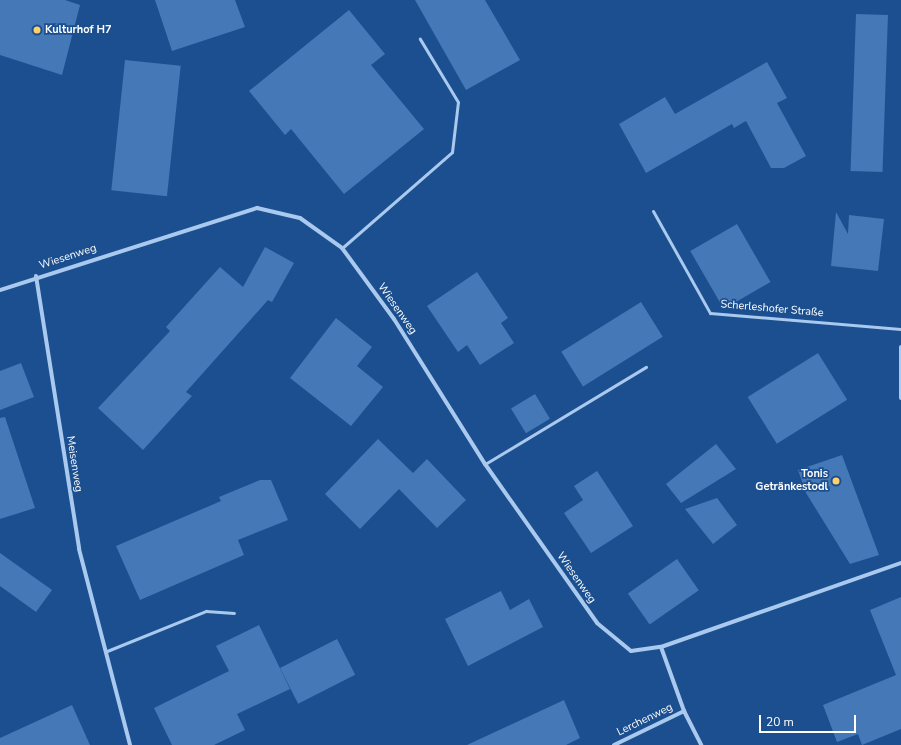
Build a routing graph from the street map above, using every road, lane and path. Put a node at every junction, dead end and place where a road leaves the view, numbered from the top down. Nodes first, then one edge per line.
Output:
1 (420, 39) dead end
2 (653, 211) dead end
3 (342, 248) junction
4 (36, 276) junction
5 (0, 290) edge
6 (901, 329) edge
7 (901, 347) edge
8 (646, 367) dead end
9 (901, 398) edge
10 (485, 464) junction
11 (901, 563) edge
12 (234, 613) dead end
13 (661, 648) junction
14 (107, 651) junction
15 (684, 711) junction
16 (130, 745) edge
17 (614, 745) edge
18 (701, 745) edge

1 - 3 lane
2 - 6 lane, Scherleshofer Straße
3 - 4 street, Wiesenweg
3 - 10 street, Wiesenweg
4 - 5 street, Wiesenweg
4 - 14 street, Meisenweg
7 - 9 street
8 - 10 lane
10 - 13 street, Wiesenweg
11 - 13 street, Wiesenweg
12 - 14 lane
13 - 15 street
14 - 16 street, Meisenweg
15 - 17 street, Lerchenweg
15 - 18 street

